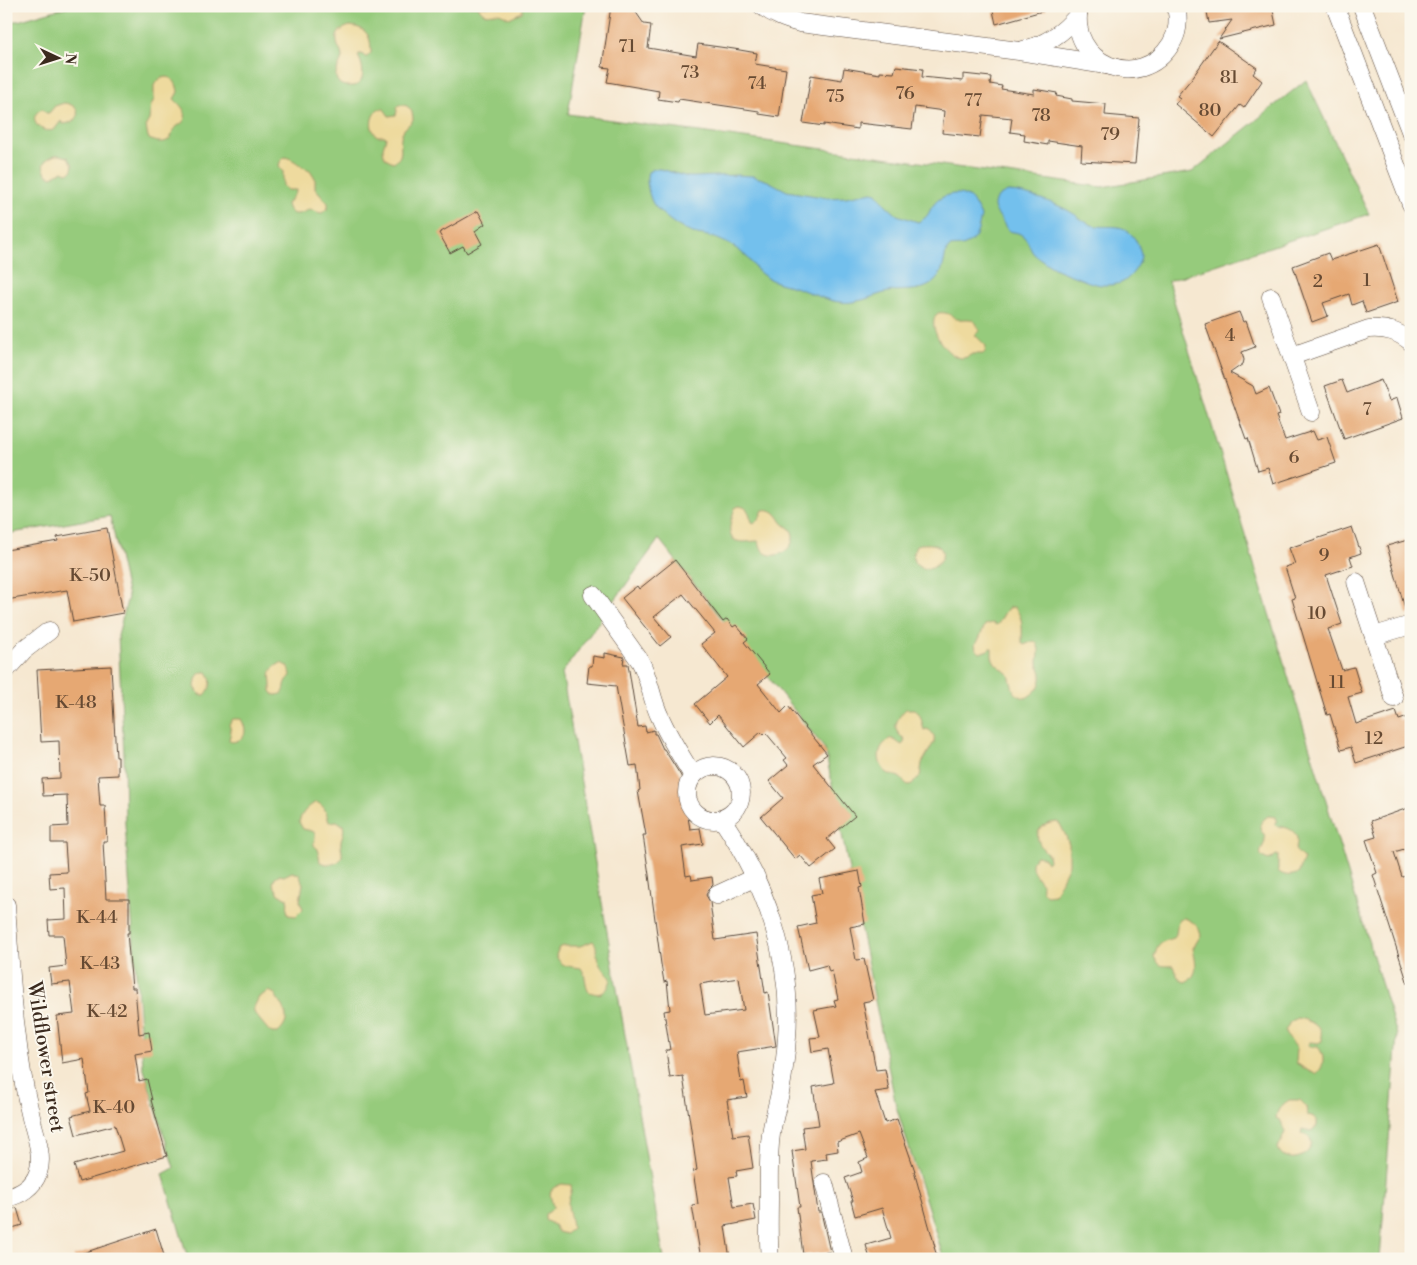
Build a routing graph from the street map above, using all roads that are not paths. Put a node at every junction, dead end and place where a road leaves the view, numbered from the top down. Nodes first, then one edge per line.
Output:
1 (762, 6) edge
2 (1176, 6) edge
3 (1335, 6) edge
4 (1362, 6) edge
5 (1078, 10) edge
6 (1019, 51) junction
7 (1106, 64) junction
8 (1411, 133) edge
9 (1411, 204) edge
10 (1271, 297) dead end
11 (1411, 342) edge
12 (1292, 356) junction
13 (1311, 412) dead end
14 (1356, 582) dead end
15 (594, 595) dead end
16 (1411, 625) edge
17 (49, 631) dead end
18 (1374, 636) junction
19 (6, 670) edge
20 (1394, 698) dead end
21 (693, 776) junction
22 (722, 819) junction
23 (756, 877) junction
24 (717, 895) dead end
25 (6, 905) edge
26 (824, 1183) dead end
27 (6, 1198) edge
28 (770, 1259) edge
29 (844, 1259) edge

1 - 6 street
2 - 7 street
3 - 9 street
4 - 8 street
5 - 6 street
5 - 7 street
6 - 7 street
10 - 12 street
11 - 12 street
12 - 13 street
14 - 18 street
15 - 21 street
16 - 18 street
17 - 19 street
18 - 20 street
21 - 22 street
21 - 22 street
22 - 23 street
23 - 24 street
23 - 28 street
25 - 27 street, Wildflower street
26 - 29 street

